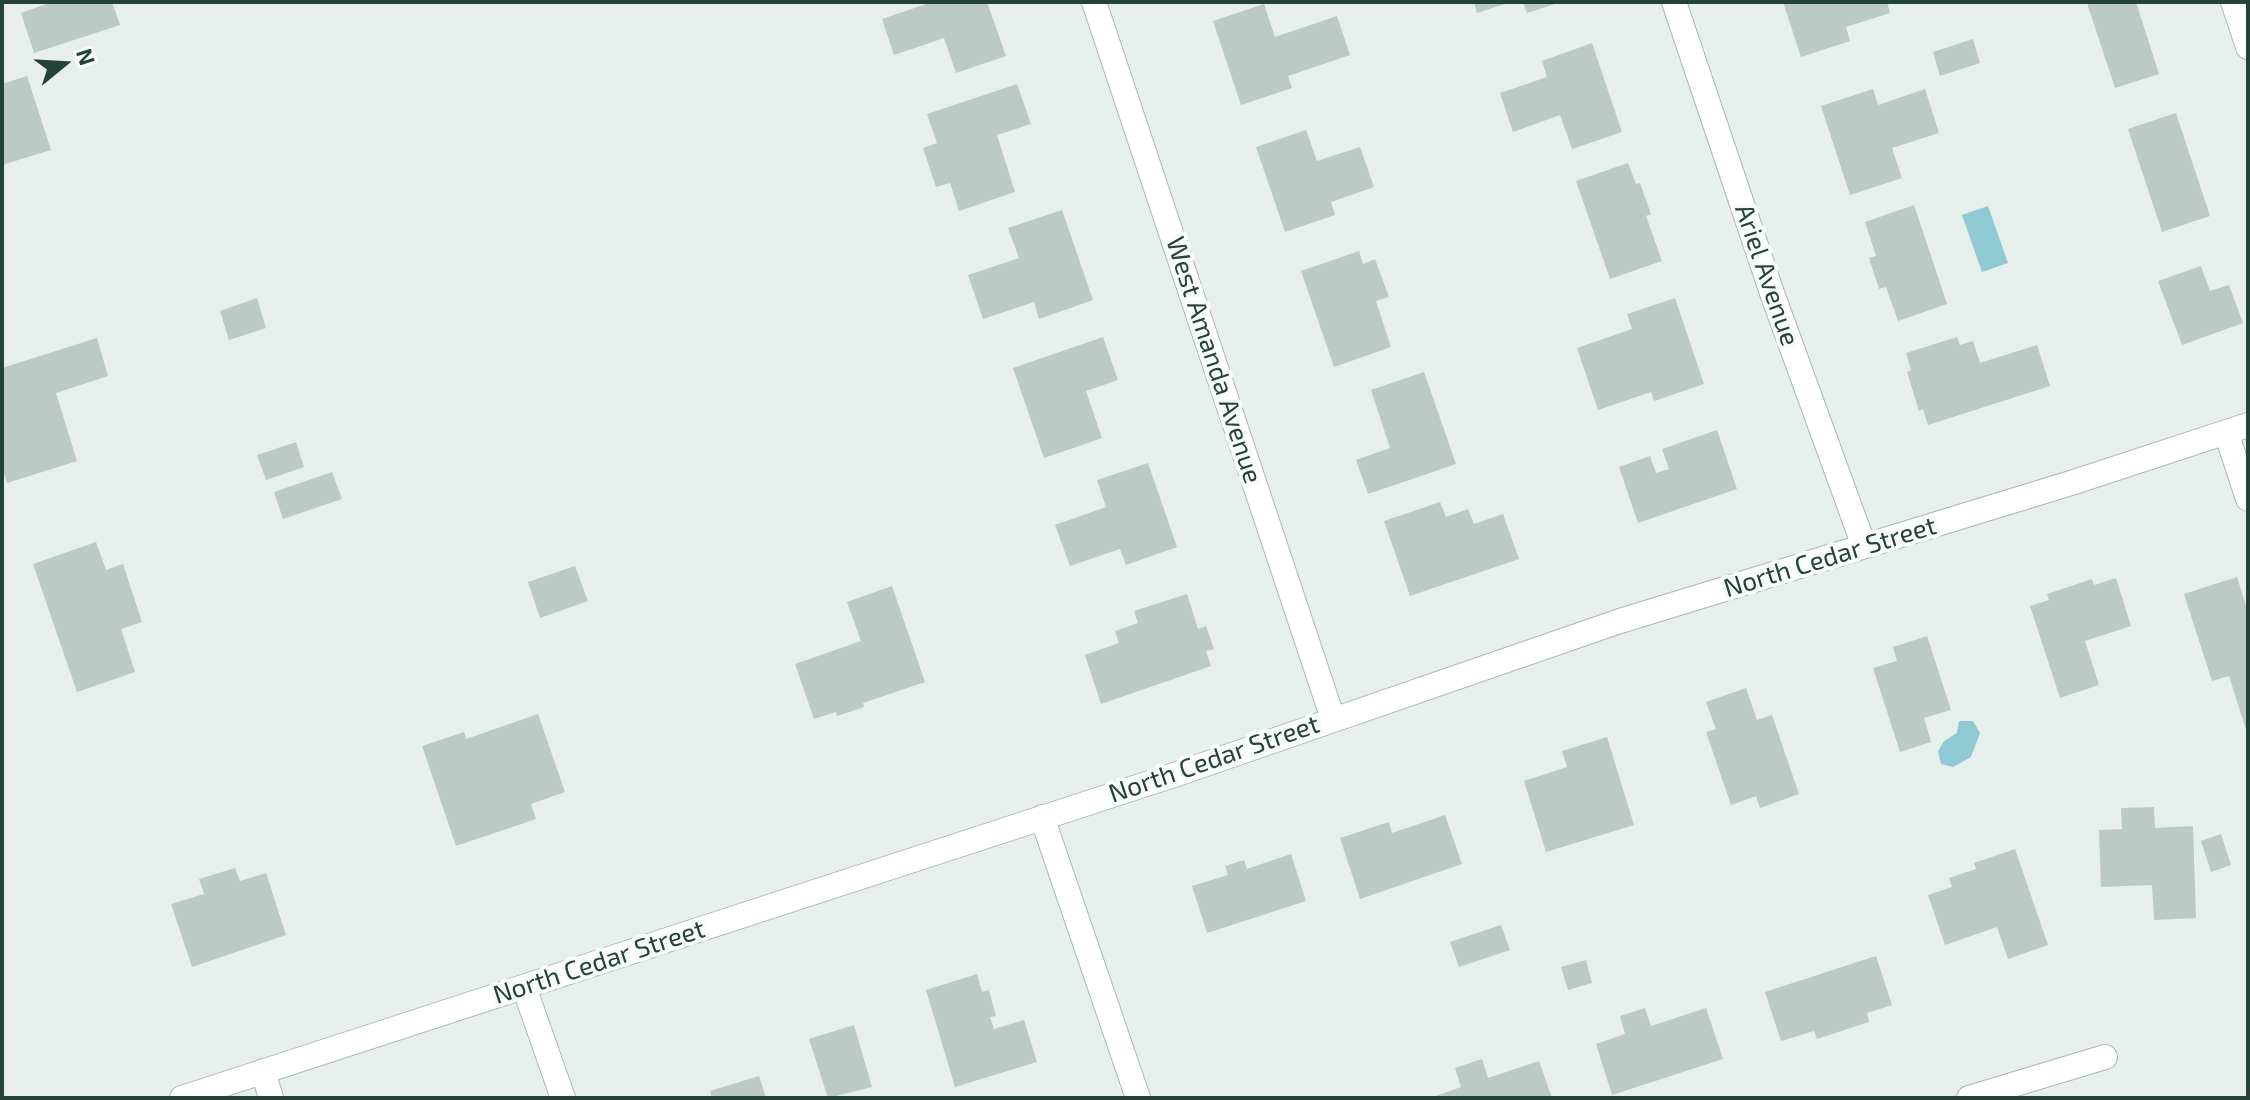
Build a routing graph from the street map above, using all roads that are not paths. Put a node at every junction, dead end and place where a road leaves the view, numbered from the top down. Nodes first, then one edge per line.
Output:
1 (1094, 2) edge
2 (1674, 2) edge
3 (2233, 2) edge
4 (2248, 47) edge
5 (2237, 429) edge
6 (2248, 499) edge
7 (1864, 546) junction
8 (1333, 719) junction
9 (1042, 817) junction
10 (524, 987) junction
11 (2105, 1057) dead end
12 (263, 1071) junction
13 (182, 1098) edge
14 (271, 1098) edge
15 (563, 1098) edge
16 (1138, 1098) edge
17 (1969, 1098) edge

1 - 8 street, West Amanda Avenue
2 - 7 street, Ariel Avenue
3 - 4 street
5 - 6 street
5 - 7 street, North Cedar Street
7 - 8 street, North Cedar Street
8 - 9 street, North Cedar Street
9 - 10 street, North Cedar Street
9 - 16 street
10 - 12 street, North Cedar Street
10 - 15 street
11 - 17 street
12 - 13 street, North Cedar Street
12 - 14 street

